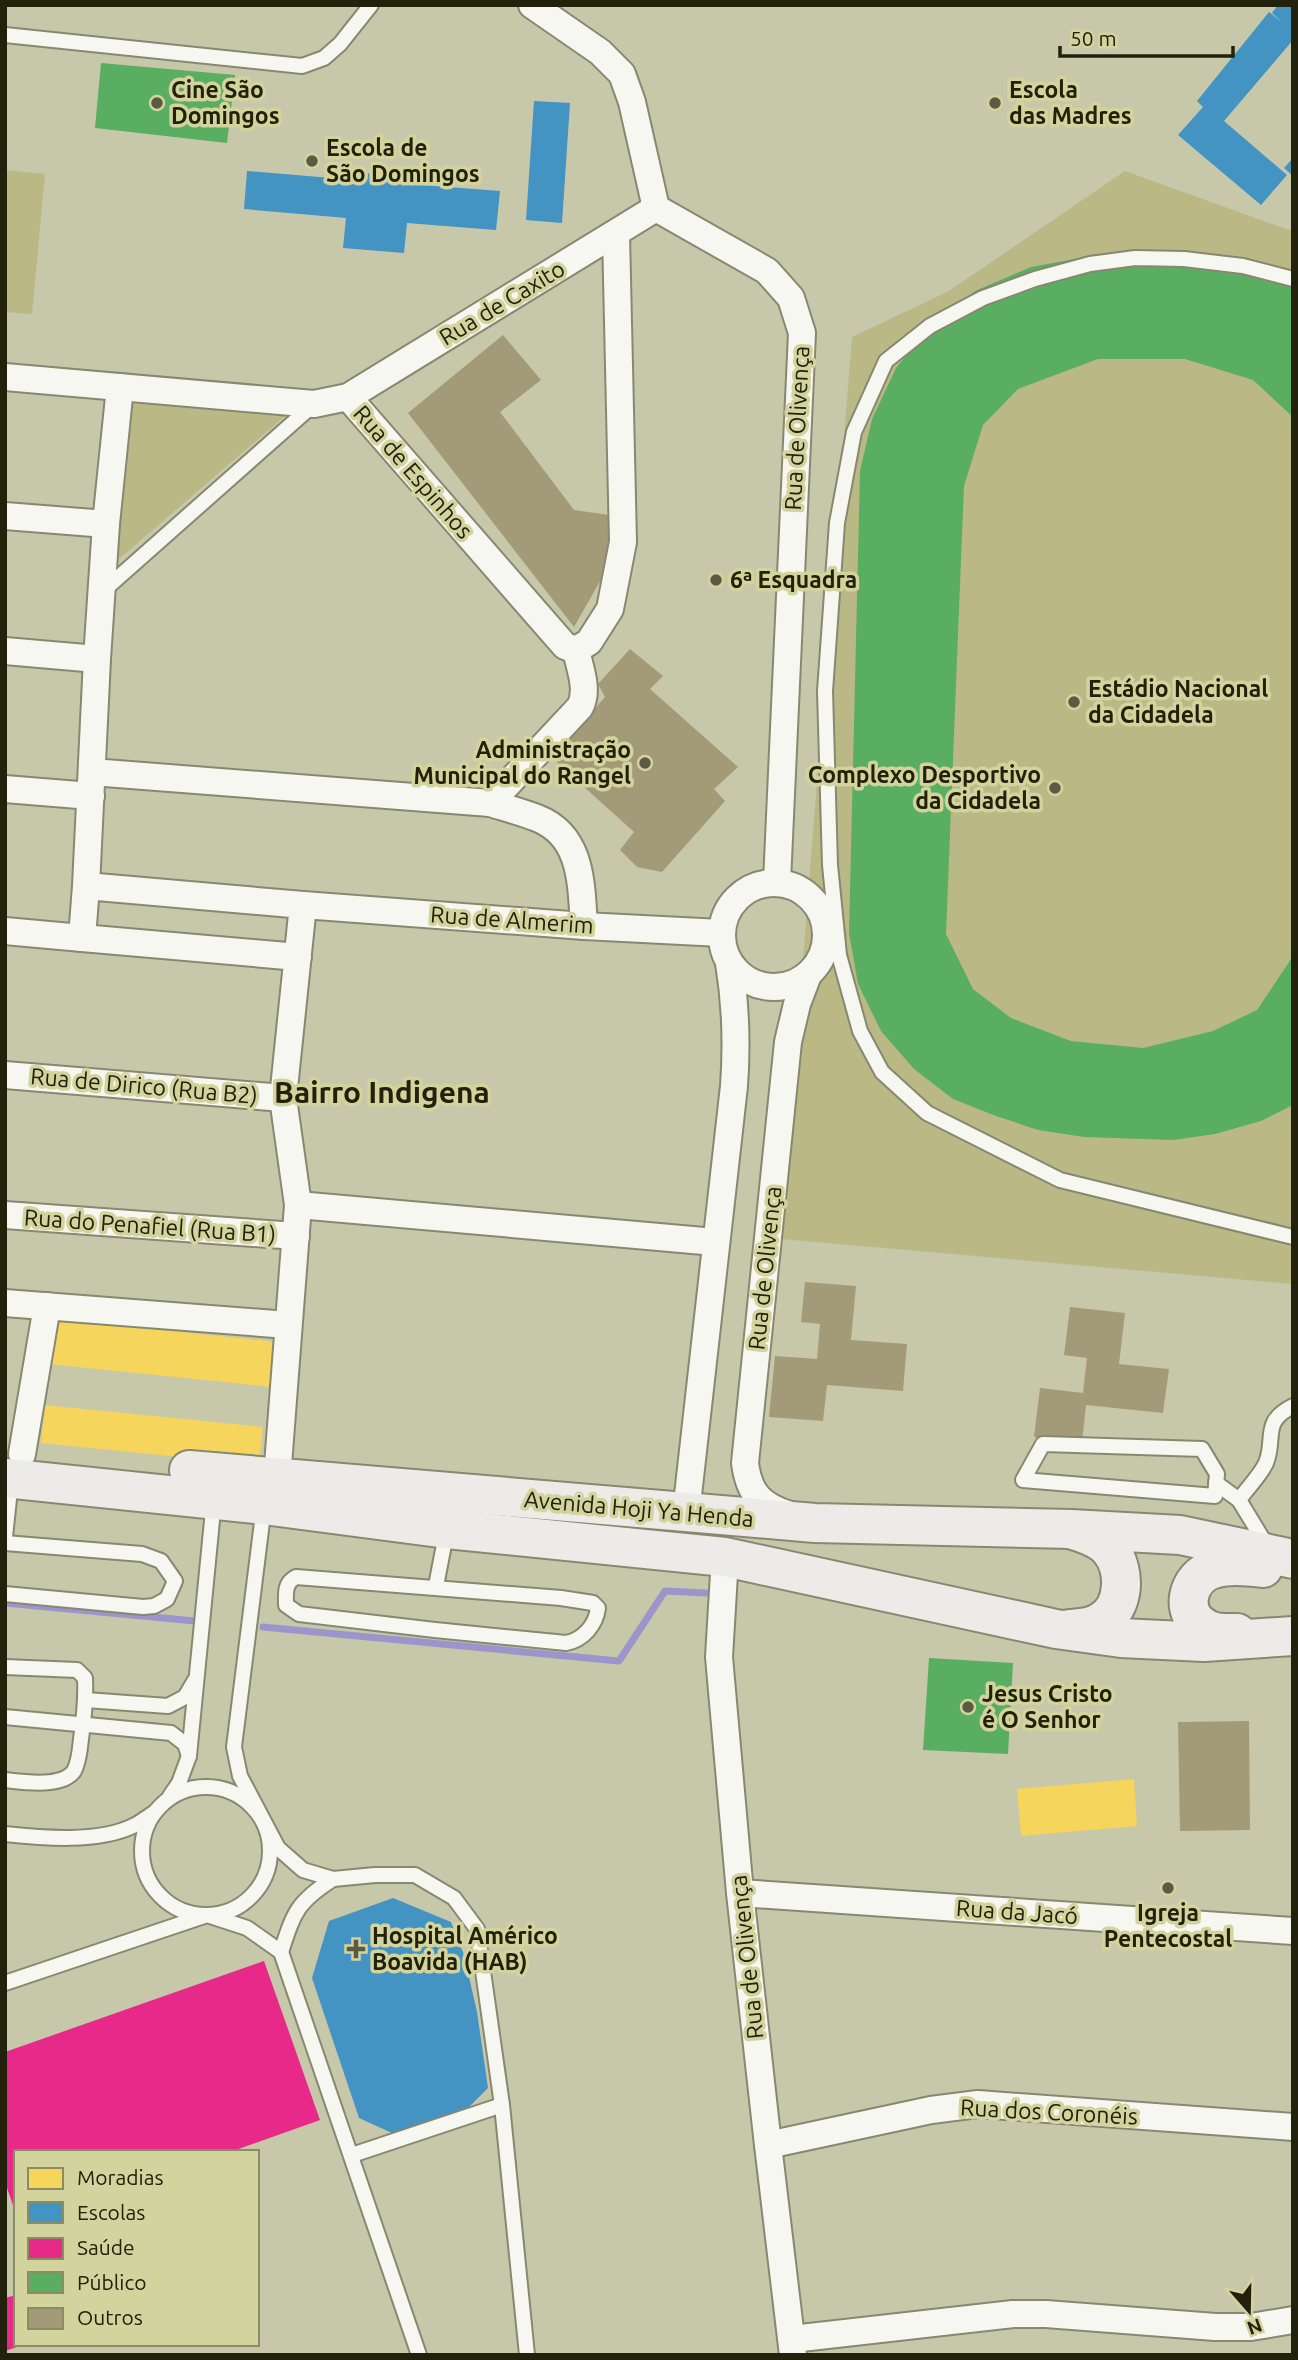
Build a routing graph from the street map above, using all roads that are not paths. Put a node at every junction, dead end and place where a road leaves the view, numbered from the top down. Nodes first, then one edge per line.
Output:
1 (370, 5) edge
2 (550, 10) edge
3 (5, 35) edge
4 (656, 208) junction
5 (615, 234) junction
6 (1293, 279) edge
7 (5, 377) edge
8 (120, 387) junction
9 (348, 397) junction
10 (314, 404) junction
11 (5, 516) edge
12 (106, 524) junction
13 (102, 592) junction
14 (576, 650) junction
15 (5, 651) edge
16 (97, 659) junction
17 (92, 784) junction
18 (5, 789) edge
19 (490, 803) junction
20 (777, 882) junction
21 (86, 886) junction
22 (303, 905) junction
23 (584, 926) junction
24 (5, 931) edge
25 (721, 933) junction
26 (82, 938) junction
27 (298, 957) junction
28 (729, 963) junction
29 (808, 975) junction
30 (5, 1075) edge
31 (283, 1098) junction
32 (298, 1205) junction
33 (5, 1215) edge
34 (296, 1236) junction
35 (1293, 1237) edge
36 (715, 1242) junction
37 (5, 1303) edge
38 (47, 1306) junction
39 (288, 1325) junction
40 (1293, 1406) edge
41 (11, 1466) edge
42 (1216, 1483) junction
43 (271, 1491) junction
44 (214, 1499) junction
45 (1239, 1500) junction
46 (686, 1513) junction
47 (815, 1523) junction
48 (447, 1529) junction
49 (1071, 1529) junction
50 (5, 1537) edge
51 (5, 1543) edge
52 (725, 1557) junction
53 (1286, 1561) edge
54 (436, 1586) junction
55 (5, 1594) edge
56 (1056, 1629) junction
57 (1293, 1635) edge
58 (5, 1667) edge
59 (199, 1672) junction
60 (86, 1700) junction
61 (5, 1717) edge
62 (83, 1726) junction
63 (189, 1756) junction
64 (5, 1780) edge
65 (168, 1799) junction
66 (156, 1811) junction
67 (260, 1815) junction
68 (5, 1835) edge
69 (333, 1879) junction
70 (740, 1894) junction
71 (207, 1915) junction
72 (1293, 1931) edge
73 (281, 1952) junction
74 (5, 1983) edge
75 (502, 2105) junction
76 (1293, 2127) edge
77 (768, 2145) junction
78 (352, 2155) junction
79 (1293, 2320) edge
80 (793, 2347) edge
81 (419, 2355) edge
82 (527, 2355) edge

1 - 3 lane
2 - 4 street
4 - 5 street, Rua de Caxito
4 - 20 street, Rua de Olivença
5 - 9 street, Rua de Caxito
5 - 14 street
6 - 35 lane
7 - 8 street, Rua de Espinhos
8 - 10 street, Rua de Espinhos
8 - 12 street
9 - 10 street, Rua de Espinhos
9 - 14 street, Rua de Espinhos
10 - 13 lane
11 - 12 street
12 - 13 street
13 - 16 street
14 - 19 street
15 - 16 street
16 - 17 street
17 - 18 street
17 - 19 street
17 - 21 street
19 - 23 street
20 - 25 street
20 - 29 street
21 - 22 street, Rua de Almerim
21 - 26 street
22 - 23 street, Rua de Almerim
22 - 27 street
23 - 25 street, Rua de Almerim
24 - 26 street
25 - 28 street
26 - 27 street
27 - 31 street
28 - 29 street
28 - 36 street
29 - 47 street, Rua de Olivença
30 - 31 street, Rua de Dirico (Rua B2)
31 - 32 street
32 - 34 street
32 - 36 street
33 - 34 street, Rua do Penafiel (Rua B1)
34 - 39 street
36 - 46 street
37 - 38 street
38 - 39 street
38 - 41 street
39 - 43 street
40 - 45 lane
41 - 43 main road, Avenida Hoji Ya Henda
41 - 44 main road, Avenida Hoji Ya Henda
41 - 50 lane
42 - 42 lane
42 - 45 lane
43 - 44 main road, Avenida Hoji Ya Henda
43 - 46 main road, Avenida Hoji Ya Henda
43 - 48 main road, Avenida Hoji Ya Henda
43 - 67 lane
44 - 59 lane
45 - 53 lane
46 - 47 main road, Avenida Hoji Ya Henda
47 - 49 main road, Avenida Hoji Ya Henda
48 - 52 main road, Avenida Hoji Ya Henda
48 - 54 lane
49 - 53 main road, Avenida Hoji Ya Henda
49 - 56 main road
51 - 55 lane
52 - 56 main road, Avenida Hoji Ya Henda
52 - 70 street, Rua de Olivença
53 - 57 main road
54 - 54 lane
56 - 57 main road
58 - 60 lane
59 - 60 lane
59 - 63 lane
60 - 62 lane
61 - 62 lane
62 - 63 lane
62 - 64 lane
63 - 65 lane
65 - 66 lane
65 - 67 lane
66 - 68 lane
66 - 71 lane
67 - 69 lane
67 - 71 lane
69 - 73 lane
69 - 75 lane
70 - 72 street, Rua da Jacó
70 - 77 street, Rua de Olivença
71 - 73 lane
71 - 74 lane
73 - 78 lane
75 - 78 lane
75 - 82 lane
76 - 77 street, Rua dos Coronéis
77 - 80 street, Rua de Olivença
78 - 81 lane
79 - 80 street

